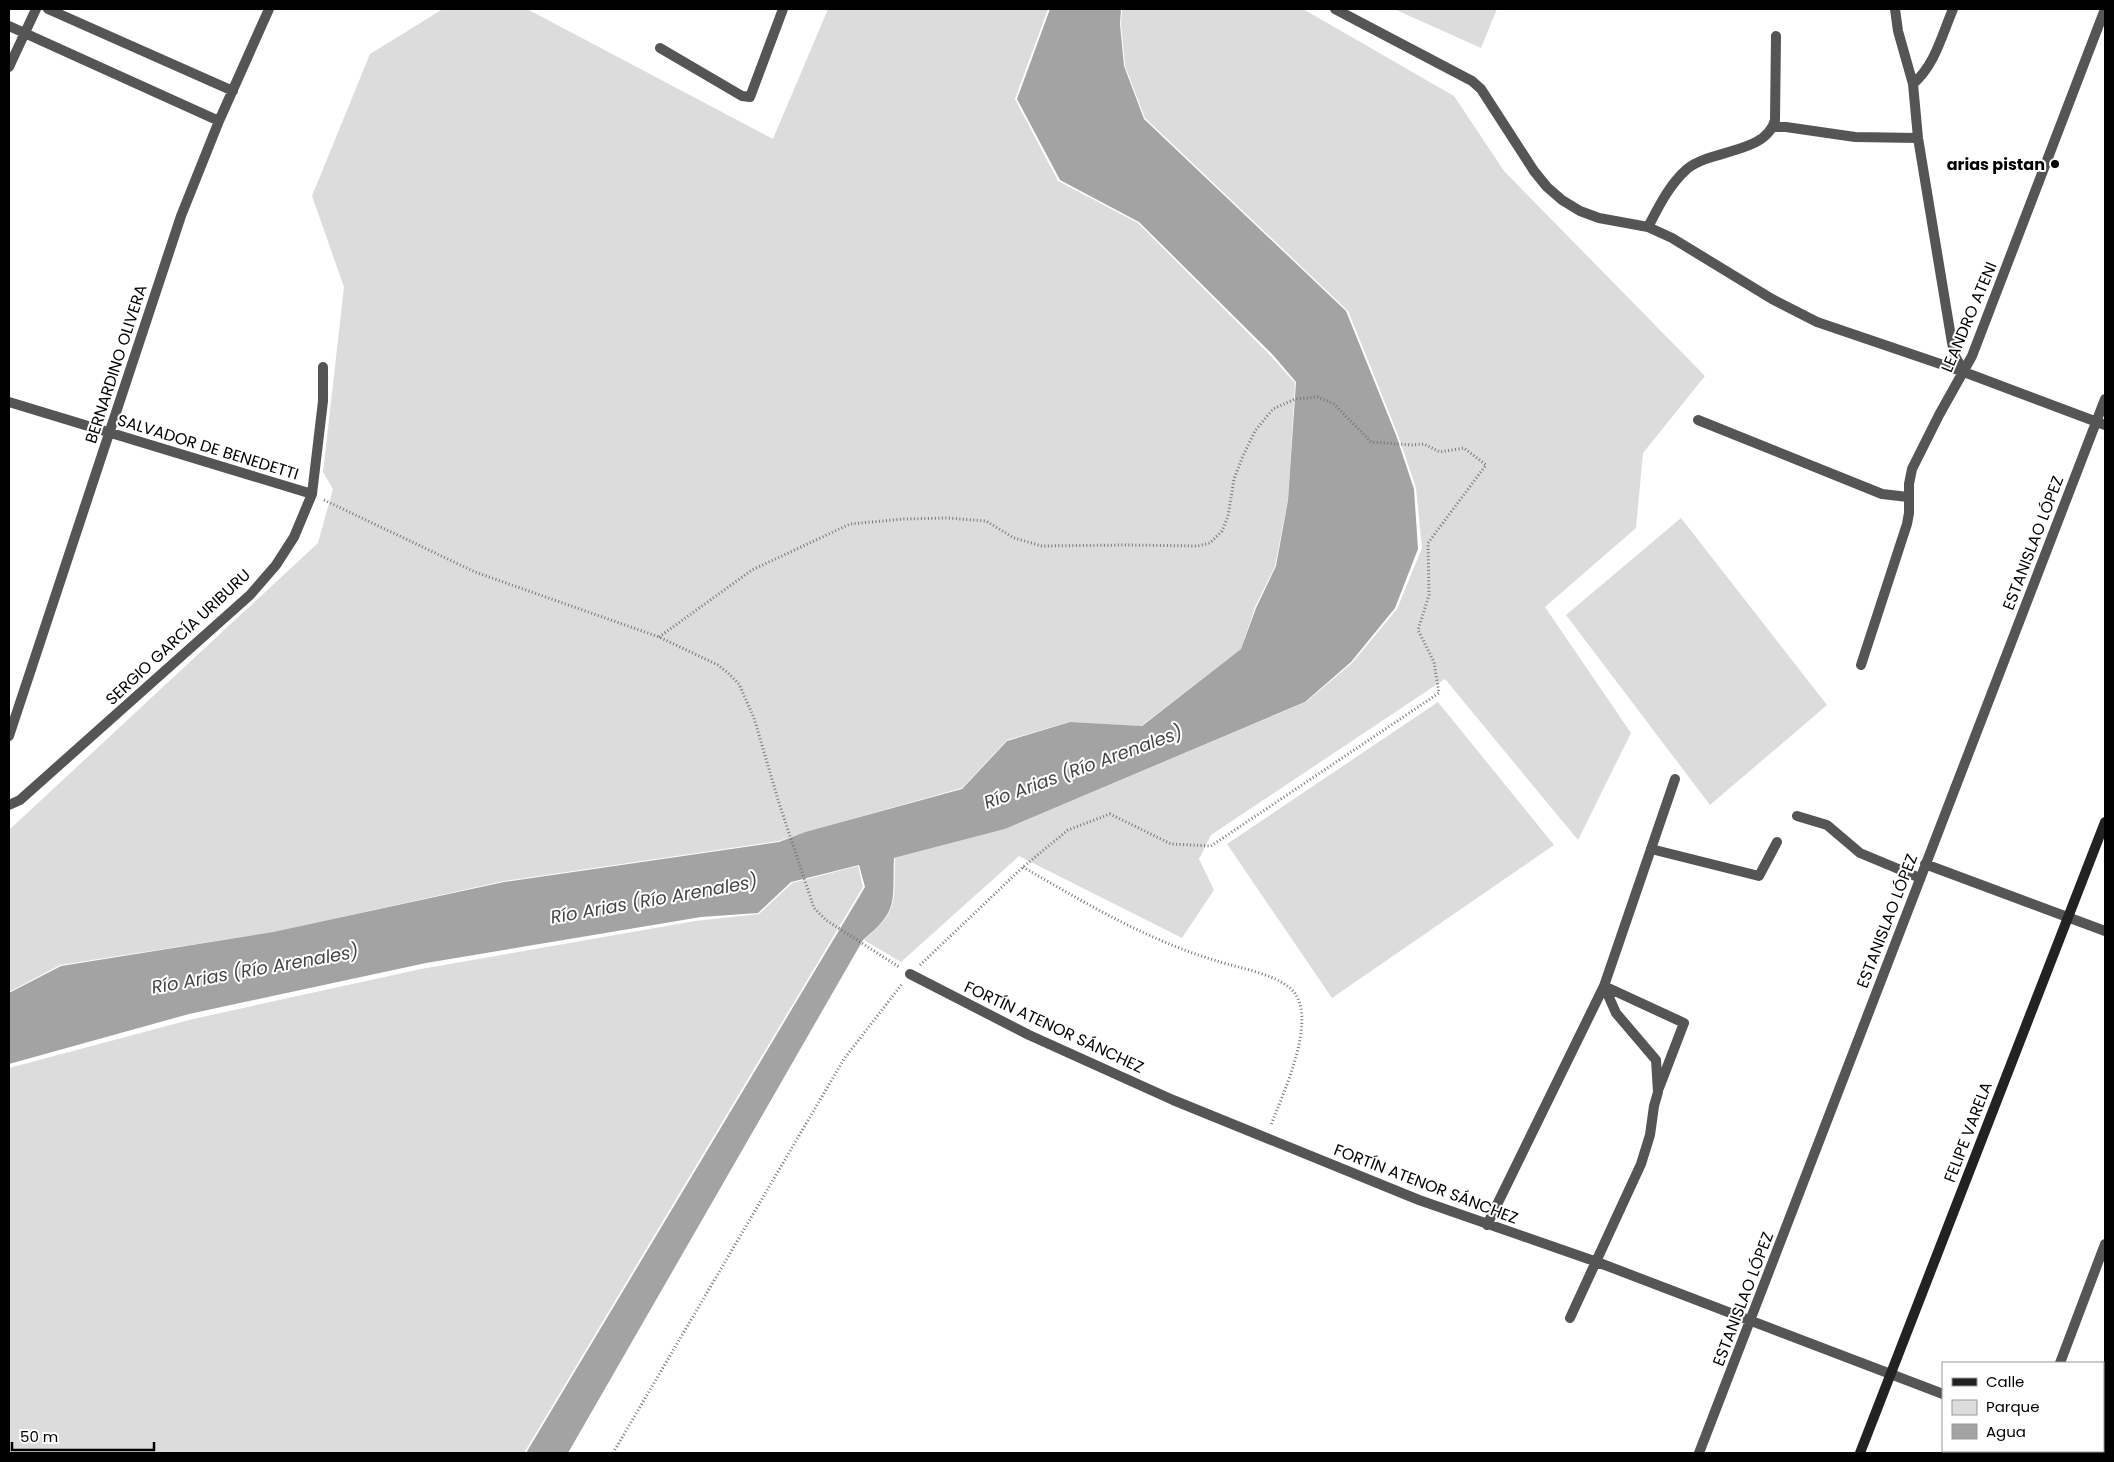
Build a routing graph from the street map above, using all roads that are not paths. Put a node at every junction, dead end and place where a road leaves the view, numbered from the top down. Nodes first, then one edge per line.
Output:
1 (36, 9) edge
2 (48, 9) edge
3 (269, 9) edge
4 (784, 9) edge
5 (1335, 9) edge
6 (1895, 9) edge
7 (1953, 9) edge
8 (2104, 9) edge
9 (9, 26) edge
10 (25, 32) junction
11 (1776, 36) dead end
12 (660, 48) dead end
13 (9, 67) edge
14 (1913, 84) junction
15 (233, 91) junction
16 (219, 121) junction
17 (1774, 127) junction
18 (1918, 138) junction
19 (1648, 227) junction
20 (323, 367) dead end
21 (1964, 372) junction
22 (2105, 399) edge
23 (9, 402) edge
24 (1698, 420) dead end
25 (2101, 423) edge
26 (109, 433) junction
27 (312, 494) junction
28 (1908, 497) junction
29 (1861, 665) dead end
30 (9, 736) edge
31 (1675, 779) dead end
32 (9, 804) edge
33 (1797, 816) dead end
34 (2105, 822) edge
35 (1777, 842) dead end
36 (1651, 849) junction
37 (1925, 864) junction
38 (1920, 878) junction
39 (2068, 917) junction
40 (2105, 931) edge
41 (910, 974) road end
42 (1604, 986) junction
43 (1658, 1092) junction
44 (1488, 1225) junction
45 (2105, 1244) edge
46 (1597, 1262) junction
47 (1570, 1318) dead end
48 (1751, 1320) junction
49 (2060, 1362) edge
50 (1890, 1374) junction
51 (1942, 1394) edge
52 (1699, 1453) edge
53 (1860, 1453) edge

1 - 10 street
2 - 15 street
3 - 15 street, BERNARDINO OLIVERA
4 - 12 street
5 - 19 street
6 - 14 street
7 - 14 street
8 - 21 street, LEANDRO ATENI
9 - 10 street
10 - 13 street
10 - 16 street
11 - 17 street
14 - 18 street
15 - 16 street, BERNARDINO OLIVERA
16 - 26 street, BERNARDINO OLIVERA
17 - 18 street
17 - 19 street
18 - 21 street
19 - 21 street
20 - 27 street, SERGIO GARCÍA URIBURU
21 - 25 street
21 - 28 street, LEANDRO ATENI
22 - 25 street, ESTANISLAO LÓPEZ
23 - 26 street, SALVADOR DE BENEDETTI
24 - 28 street
25 - 37 street, ESTANISLAO LÓPEZ
26 - 27 street, SALVADOR DE BENEDETTI
26 - 30 street, BERNARDINO OLIVERA
27 - 32 street, SERGIO GARCÍA URIBURU
28 - 29 street, LEANDRO ATENI
31 - 36 street
33 - 38 street
34 - 39 street, FELIPE VARELA
35 - 36 street
36 - 42 street
37 - 38 street, ESTANISLAO LÓPEZ
37 - 39 street
38 - 48 street, ESTANISLAO LÓPEZ
39 - 40 street
39 - 50 street, FELIPE VARELA
41 - 44 street, FORTÍN ATENOR SÁNCHEZ
42 - 43 street
42 - 43 street
42 - 44 street
43 - 46 street
44 - 46 street, FORTÍN ATENOR SÁNCHEZ
45 - 49 street
46 - 47 street
46 - 48 street, FORTÍN ATENOR SÁNCHEZ
48 - 50 street, FORTÍN ATENOR SÁNCHEZ
48 - 52 street, ESTANISLAO LÓPEZ
50 - 51 street, FORTÍN ATENOR SÁNCHEZ
50 - 53 street, FELIPE VARELA

